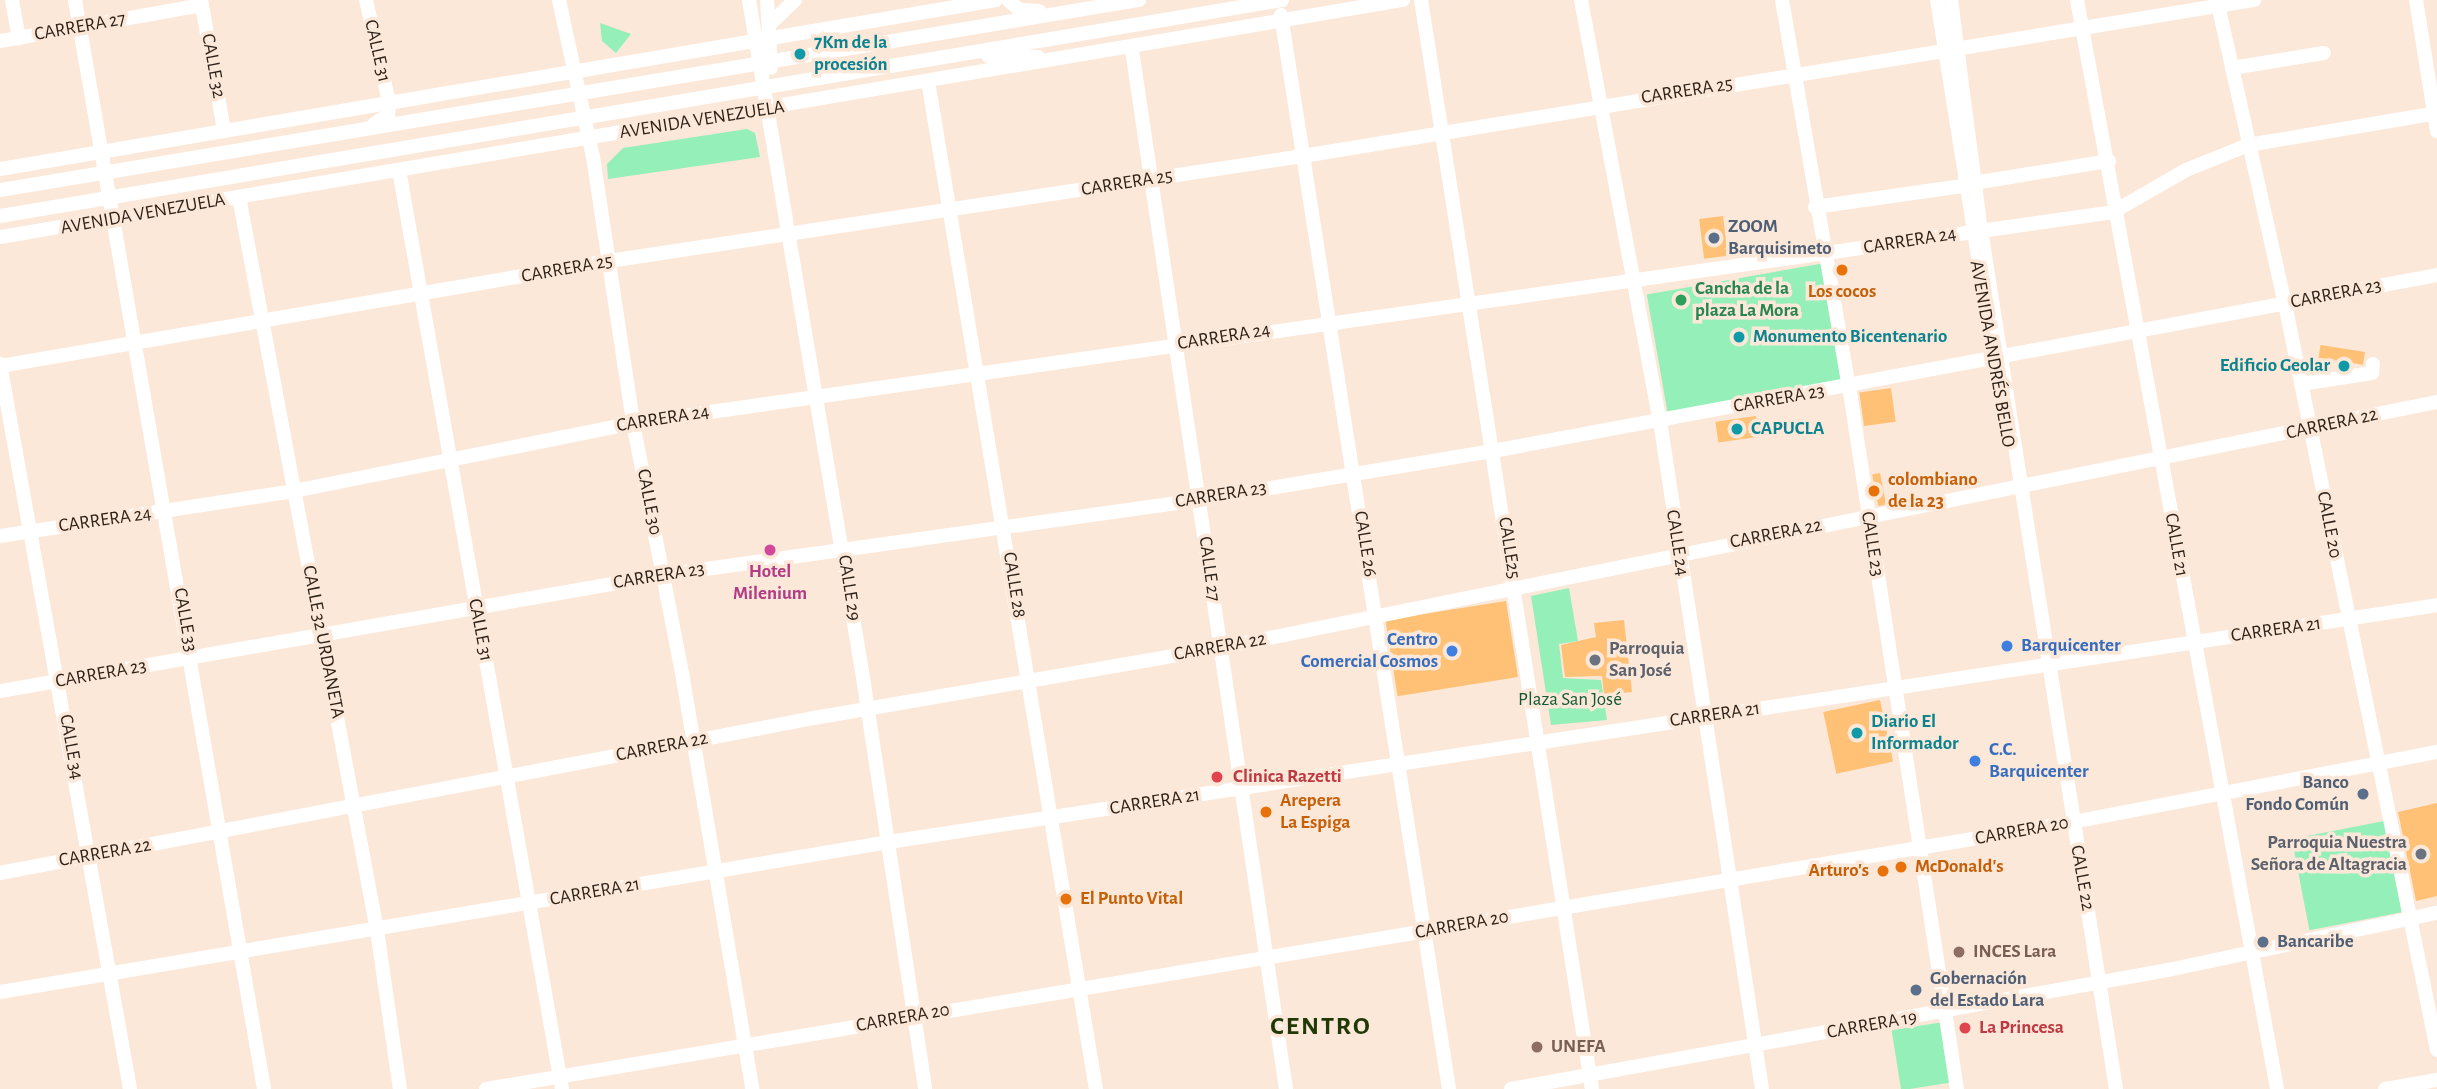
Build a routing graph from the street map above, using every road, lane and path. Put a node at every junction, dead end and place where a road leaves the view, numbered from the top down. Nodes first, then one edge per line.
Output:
1 (12, 0) edge
2 (75, 0) edge
3 (366, 0) edge
4 (559, 0) edge
5 (749, 0) edge
6 (767, 0) edge
7 (795, 0) edge
8 (996, 0) edge
9 (1008, 0) edge
10 (1123, 0) edge
11 (1137, 0) edge
12 (1280, 0) edge
13 (1403, 0) edge
14 (1581, 0) edge
15 (1782, 0) edge
16 (1937, 0) edge
17 (1951, 0) edge
18 (2077, 0) edge
19 (2255, 0) edge
20 (2416, 0) edge
21 (202, 3) edge
22 (1422, 3) edge
23 (2218, 3) edge
24 (914, 7) edge
25 (785, 15) junction
26 (1283, 22) junction
27 (79, 27) junction
28 (2082, 28) junction
29 (771, 30) junction
30 (793, 33) junction
31 (19, 38) junction
32 (755, 40) junction
33 (0, 41) edge
34 (1132, 50) junction
35 (1950, 50) junction
36 (2324, 52) dead end
37 (969, 53) junction
38 (1110, 53) junction
39 (774, 61) junction
40 (758, 64) junction
41 (2232, 68) junction
42 (572, 69) junction
43 (1794, 75) junction
44 (928, 81) junction
45 (762, 89) junction
46 (577, 93) junction
47 (388, 102) junction
48 (1602, 104) junction
49 (765, 110) junction
50 (2436, 113) edge
51 (585, 118) junction
52 (224, 131) junction
53 (2437, 131) edge
54 (1444, 134) junction
55 (589, 138) junction
56 (276, 145) junction
57 (2248, 145) junction
58 (104, 152) junction
59 (385, 152) junction
60 (1303, 156) junction
61 (2109, 161) junction
62 (0, 169) edge
63 (399, 170) junction
64 (106, 174) junction
65 (1153, 179) junction
66 (1969, 185) junction
67 (0, 190) edge
68 (284, 190) junction
69 (239, 197) junction
70 (111, 198) junction
71 (1815, 208) junction
72 (952, 210) junction
73 (2113, 212) junction
74 (0, 216) edge
75 (113, 219) junction
76 (1975, 231) junction
77 (788, 235) junction
78 (0, 237) edge
79 (1823, 255) junction
80 (609, 261) junction
81 (2437, 275) edge
82 (1634, 284) junction
83 (420, 297) junction
84 (1471, 302) junction
85 (2286, 304) junction
86 (1328, 321) junction
87 (264, 322) junction
88 (2134, 334) junction
89 (1177, 344) junction
90 (131, 346) junction
91 (1999, 355) junction
92 (2373, 364) dead end
93 (0, 365) edge
94 (979, 373) junction
95 (2301, 384) junction
96 (1849, 386) junction
97 (818, 395) junction
98 (2437, 402) edge
99 (1660, 421) junction
100 (633, 423) junction
101 (2310, 429) junction
102 (1493, 451) junction
103 (448, 457) junction
104 (2160, 458) junction
105 (1354, 472) junction
106 (2020, 488) junction
107 (294, 491) junction
108 (1199, 500) junction
109 (165, 512) junction
110 (1867, 517) junction
111 (1005, 527) junction
112 (27, 531) junction
113 (0, 536) edge
114 (842, 549) junction
115 (1678, 553) junction
116 (663, 575) junction
117 (1515, 587) junction
118 (2437, 605) edge
119 (475, 608) junction
120 (1376, 616) junction
121 (2347, 620) junction
122 (320, 633) junction
123 (2194, 642) junction
124 (1220, 648) junction
125 (191, 658) junction
126 (2045, 667) junction
127 (1029, 679) junction
128 (60, 681) junction
129 (1897, 690) junction
130 (0, 691) edge
131 (867, 709) junction
132 (1707, 715) junction
133 (693, 741) junction
134 (1540, 741) junction
135 (2437, 752) edge
136 (1401, 762) junction
137 (2378, 765) junction
138 (510, 778) junction
139 (1243, 788) junction
140 (2220, 795) junction
141 (355, 807) junction
142 (1051, 818) junction
143 (2073, 822) junction
144 (222, 833) junction
145 (889, 842) junction
146 (1919, 848) junction
147 (90, 856) junction
148 (716, 870) junction
149 (0, 873) edge
150 (1730, 878) junction
151 (530, 904) junction
152 (1564, 907) junction
153 (2437, 913) edge
154 (2412, 918) junction
155 (377, 930) junction
156 (1423, 932) junction
157 (2252, 950) junction
158 (244, 951) junction
159 (1266, 958) junction
160 (109, 971) junction
161 (2100, 982) junction
162 (1080, 990) junction
163 (0, 992) edge
164 (1944, 1012) junction
165 (915, 1016) junction
166 (745, 1045) junction
167 (1754, 1046) junction
168 (2437, 1050) edge
169 (2437, 1080) edge
170 (561, 1083) edge
171 (1591, 1083) edge
172 (130, 1089) edge
173 (264, 1089) edge
174 (401, 1089) edge
175 (486, 1089) edge
176 (752, 1089) edge
177 (925, 1089) edge
178 (1096, 1089) edge
179 (1286, 1089) edge
180 (1449, 1089) edge
181 (1511, 1089) edge
182 (1762, 1089) edge
183 (1957, 1089) edge
184 (2116, 1089) edge
185 (2277, 1089) edge
186 (2385, 1089) edge

1 - 31 street
2 - 27 street, CALLE 33
3 - 47 street, CALLE 31
4 - 42 street, CALLE 30
5 - 32 street, CALLE 29
6 - 29 street
7 - 25 street
8 - 24 street
9 - 10 street
10 - 11 street
11 - 39 street
12 - 26 street, CALLE 26
12 - 37 street, AVENIDA VENEZUELA
13 - 26 street, AVENIDA VENEZUELA
14 - 48 street, CALLE 24
15 - 43 street, CALLE 23
16 - 35 street, AVENIDA ANDRÉS BELLO
17 - 35 street, AVENIDA ANDRÉS BELLO
18 - 28 street, CALLE 21
19 - 23 street, CARRERA 25
20 - 50 street
21 - 27 street, CARRERA 27
21 - 52 street, CALLE 32
22 - 54 street, CALLE25
23 - 28 street, CARRERA 25
23 - 41 street, CALLE 20
24 - 30 street
25 - 29 street
25 - 30 street
26 - 34 street, AVENIDA VENEZUELA
26 - 60 street, CALLE 26
27 - 31 street, CARRERA 27
27 - 58 street, CALLE 33
28 - 35 street, CARRERA 25
28 - 61 street, CALLE 21
29 - 30 street
29 - 32 street
29 - 39 street
31 - 33 street, CARRERA 27
32 - 40 street, CALLE 29
32 - 42 street
34 - 38 street, AVENIDA VENEZUELA
34 - 65 street, CALLE 27
35 - 43 street, CARRERA 25
35 - 66 street, AVENIDA ANDRÉS BELLO
36 - 41 street
37 - 38 street
37 - 45 street, AVENIDA VENEZUELA
38 - 44 street, AVENIDA VENEZUELA
39 - 40 street
39 - 45 street
40 - 45 street, CALLE 29
40 - 46 street
41 - 57 street, CALLE 20
42 - 46 street, CALLE 30
42 - 47 street
43 - 48 street, CARRERA 25
43 - 71 street, CALLE 23
44 - 49 street, AVENIDA VENEZUELA
44 - 72 street, CALLE 28
45 - 49 street, CALLE 29
45 - 51 street, AVENIDA VENEZUELA
46 - 51 street, CALLE 30
46 - 56 street
47 - 52 street
47 - 56 street
48 - 54 street, CARRERA 25
48 - 82 street, CALLE 24
49 - 55 street, AVENIDA VENEZUELA
49 - 77 street, CALLE 29
50 - 53 street
50 - 57 street, CARRERA 24
51 - 55 street, CALLE 30
51 - 59 street, AVENIDA VENEZUELA
52 - 58 street
54 - 60 street, CARRERA 25
54 - 84 street, CALLE25
55 - 63 street, AVENIDA VENEZUELA
55 - 80 street, CALLE 30
56 - 64 street
57 - 73 street, CARRERA 24
57 - 85 street, CALLE 20
58 - 62 street
58 - 64 street, CALLE 33
59 - 68 street
59 - 70 street, AVENIDA VENEZUELA
60 - 65 street, CARRERA 25
60 - 86 street, CALLE 26
61 - 66 street
61 - 73 street, CALLE 21
63 - 68 street, AVENIDA VENEZUELA
63 - 83 street, CALLE 31
64 - 67 street
64 - 70 street, CALLE 33
65 - 72 street, CARRERA 25
65 - 89 street, CALLE 27
66 - 71 street
66 - 76 street, AVENIDA ANDRÉS BELLO
68 - 69 street, AVENIDA VENEZUELA
69 - 75 street, AVENIDA VENEZUELA
69 - 87 street, CALLE 32 URDANETA
70 - 74 street, AVENIDA VENEZUELA
70 - 75 street, CALLE 33
71 - 79 street, CALLE 23
72 - 77 street, CARRERA 25
72 - 94 street, CALLE 28
73 - 76 street, CARRERA 24
73 - 88 street, CALLE 21
75 - 78 street, AVENIDA VENEZUELA
75 - 90 street, CALLE 33
76 - 79 street, CARRERA 24
76 - 91 street, AVENIDA ANDRÉS BELLO
77 - 80 street, CARRERA 25
77 - 97 street, CALLE 29
79 - 82 street, CARRERA 24
79 - 96 street, CALLE 23
80 - 83 street, CARRERA 25
80 - 100 street, CALLE 30
81 - 85 street, CARRERA 23
82 - 84 street, CARRERA 24
82 - 99 street, CALLE 24
83 - 87 street, CARRERA 25
83 - 103 street, CALLE 31
84 - 86 street, CARRERA 24
84 - 102 street, CALLE25
85 - 88 street, CARRERA 23
85 - 95 street, CALLE 20
86 - 89 street, CARRERA 24
86 - 105 street, CALLE 26
87 - 90 street, CARRERA 25
87 - 107 street, CALLE 32 URDANETA
88 - 91 street, CARRERA 23
88 - 104 street, CALLE 21
89 - 94 street, CARRERA 24
89 - 108 street, CALLE 27
90 - 93 street, CARRERA 25
90 - 109 street, CALLE 33
91 - 96 street, CARRERA 23
91 - 106 street, AVENIDA ANDRÉS BELLO
92 - 95 street
93 - 112 street, CALLE 34
94 - 97 street, CARRERA 24
94 - 111 street, CALLE 28
95 - 101 street, CALLE 20
96 - 99 street, CARRERA 23
96 - 110 street, CALLE 23
97 - 100 street, CARRERA 24
97 - 114 street, CALLE 29
98 - 101 street, CARRERA 22
99 - 102 street, CARRERA 23
99 - 115 street, CALLE 24
100 - 103 street, CARRERA 24
100 - 116 street, CALLE 30
101 - 104 street, CARRERA 22
101 - 121 street, CALLE 20
102 - 105 street, CARRERA 23
102 - 117 street, CALLE25
103 - 107 street, CARRERA 24
103 - 119 street, CALLE 31
104 - 106 street, CARRERA 22
104 - 123 street, CALLE 21
105 - 108 street, CARRERA 23
105 - 120 street, CALLE 26
106 - 110 street, CARRERA 22
106 - 126 street, AVENIDA ANDRÉS BELLO
107 - 109 street, CARRERA 24
107 - 122 street, CALLE 32 URDANETA
108 - 111 street, CARRERA 23
108 - 124 street, CALLE 27
109 - 112 street, CARRERA 24
109 - 125 street, CALLE 33
110 - 115 street, CARRERA 22
110 - 129 street, CALLE 23
111 - 114 street, CARRERA 23
111 - 127 street, CALLE 28
112 - 113 street, CARRERA 24
112 - 128 street, CALLE 34
114 - 116 street, CARRERA 23
114 - 131 street, CALLE 29
115 - 117 street, CARRERA 22
115 - 132 street, CALLE 24
116 - 119 street, CARRERA 23
116 - 133 street, CALLE 30
117 - 120 street, CARRERA 22
117 - 134 street, CALLE25
118 - 121 street, CARRERA 21
119 - 122 street, CARRERA 23
119 - 138 street, CALLE 31
120 - 124 street, CARRERA 22
120 - 136 street, CALLE 26
121 - 123 street, CARRERA 21
121 - 137 street, CALLE 20
122 - 125 street, CARRERA 23
122 - 141 street, CALLE 32 URDANETA
123 - 126 street, CARRERA 21
123 - 140 street, CALLE 21
124 - 127 street, CARRERA 22
124 - 139 street, CALLE 27
125 - 128 street, CARRERA 23
125 - 144 street, CALLE 33
126 - 129 street, CARRERA 21
126 - 143 street, CALLE 22
127 - 131 street, CARRERA 22
127 - 142 street, CALLE 28
128 - 130 street, CARRERA 23
128 - 147 street, CALLE 34
129 - 132 street, CARRERA 21
129 - 146 street, CALLE 23
131 - 133 street, CARRERA 22
131 - 145 street, CALLE 29
132 - 134 street, CARRERA 21
132 - 150 street, CALLE 24
133 - 138 street, CARRERA 22
133 - 148 street, CALLE 30
134 - 136 street, CARRERA 21
134 - 152 street, CALLE25
135 - 137 street, CARRERA 20
136 - 139 street, CARRERA 21
136 - 156 street, CALLE 26
137 - 140 street, CARRERA 20
137 - 154 street, CALLE 20
138 - 141 street, CARRERA 22
138 - 151 street, CALLE 31
139 - 142 street, CARRERA 21
139 - 159 street, CALLE 27
140 - 143 street, CARRERA 20
140 - 157 street, CALLE 21
141 - 144 street, CARRERA 22
141 - 155 street, CALLE 32 URDANETA
142 - 145 street, CARRERA 21
142 - 162 street, CALLE 28
143 - 146 street, CARRERA 20
143 - 161 street, CALLE 22
144 - 147 street, CARRERA 22
144 - 158 street, CALLE 33
145 - 148 street, CARRERA 21
145 - 165 street, CALLE 29
146 - 150 street, CARRERA 20
146 - 164 street, CALLE 23
147 - 149 street, CARRERA 22
147 - 160 street, CALLE 34
148 - 151 street, CARRERA 21
148 - 166 street, CALLE 30
150 - 152 street, CARRERA 20
150 - 167 street, CALLE 24
151 - 155 street, CARRERA 21
151 - 170 street, CALLE 31
152 - 156 street, CARRERA 20
152 - 171 street, CALLE25
153 - 154 street, CARRERA 19
154 - 157 street, CARRERA 19
154 - 168 street, CALLE 20
155 - 158 street, CARRERA 21
155 - 174 street, CALLE 32 URDANETA
156 - 159 street, CARRERA 20
156 - 180 street, CALLE 26
157 - 161 street, CARRERA 19
157 - 185 street, CALLE 21
158 - 160 street, CARRERA 21
158 - 173 street, CALLE 33
159 - 162 street, CARRERA 20
159 - 179 street, CALLE 27
160 - 163 street, CARRERA 21
160 - 172 street, CALLE 34
161 - 164 street, CARRERA 19
161 - 184 street, CALLE 22
162 - 165 street, CARRERA 20
162 - 178 street, CALLE 28
164 - 167 street, CARRERA 19
164 - 183 street, CALLE 23
165 - 166 street, CARRERA 20
165 - 177 street, CALLE 29
166 - 170 street, CARRERA 20
166 - 176 street, CALLE 30
167 - 171 street, CARRERA 19
167 - 182 street, CALLE 24
169 - 186 street
170 - 175 street, CARRERA 20
171 - 181 street, CARRERA 19

